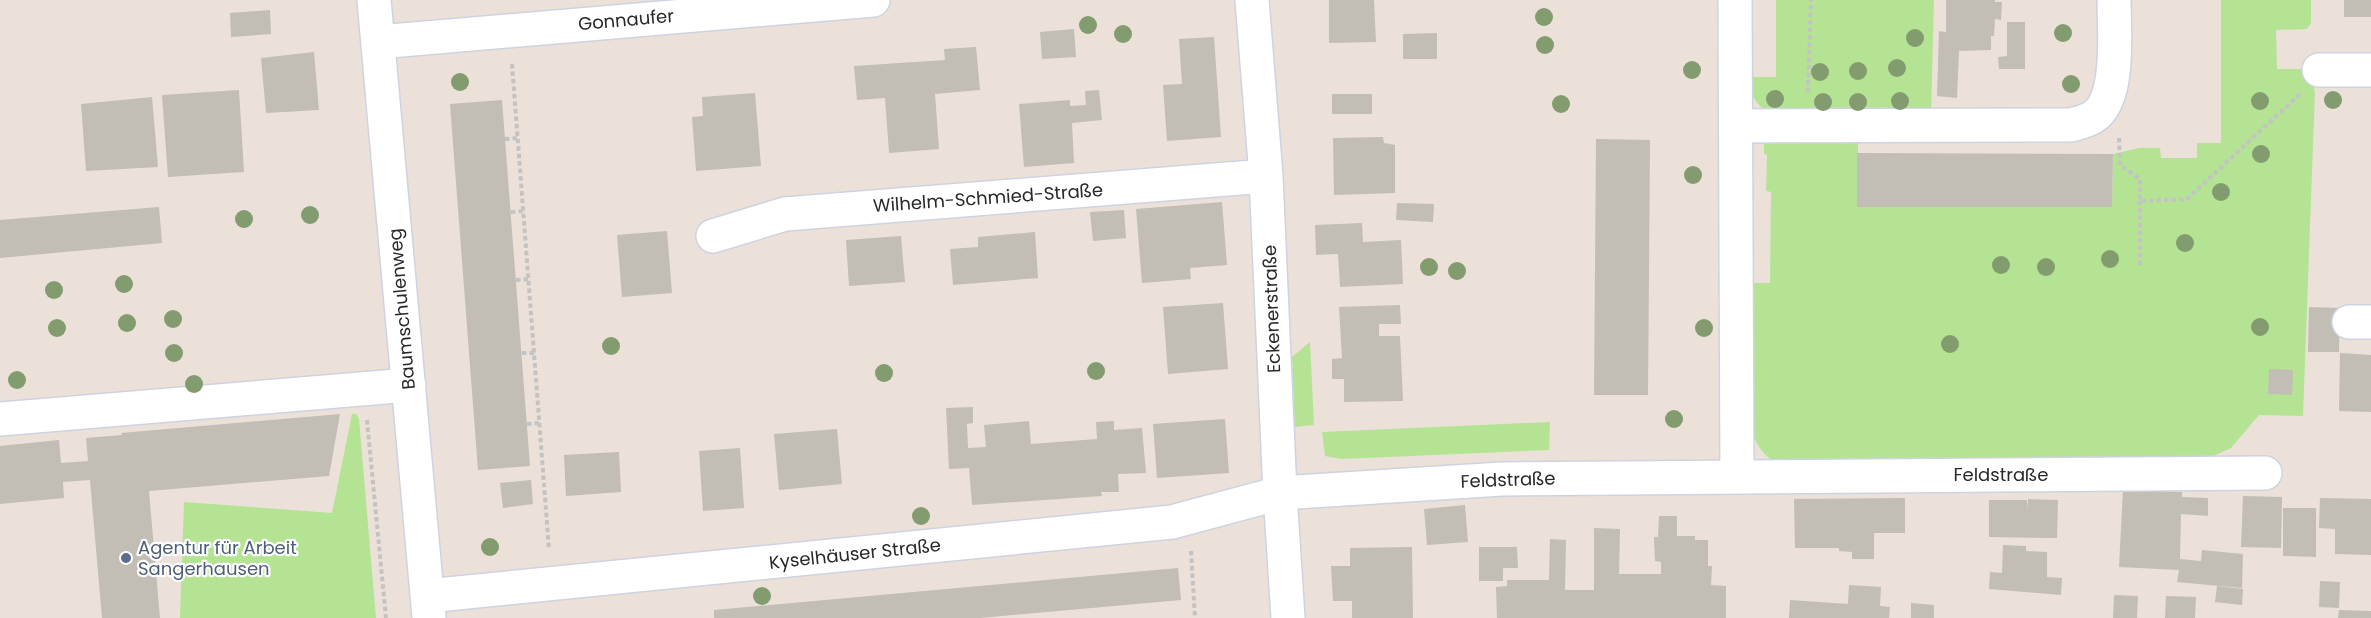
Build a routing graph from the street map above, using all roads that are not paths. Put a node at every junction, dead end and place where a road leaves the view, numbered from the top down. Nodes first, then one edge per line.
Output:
1 (374, 0) edge
2 (873, 0) edge
3 (1252, 0) edge
4 (1736, 0) edge
5 (2114, 0) edge
6 (378, 42) junction
7 (2319, 70) road end
8 (2371, 70) edge
9 (1736, 126) junction
10 (1266, 176) junction
11 (713, 237) dead end
12 (409, 385) junction
13 (0, 419) edge
14 (2265, 473) dead end
15 (1737, 476) junction
16 (1280, 493) junction
17 (428, 607) edge
18 (1288, 618) edge

1 - 6 street, Baumschulenweg
2 - 6 street, Gonnaufer
3 - 10 street, Eckenerstraße
4 - 9 street
5 - 9 street
6 - 12 street, Baumschulenweg
7 - 8 street
9 - 15 street
10 - 11 street, Wilhelm-Schmied-Straße
10 - 16 street, Eckenerstraße
12 - 13 street
12 - 17 street, Baumschulenweg
14 - 15 street, Feldstraße
15 - 16 street, Feldstraße
16 - 17 street, Kyselhäuser Straße
16 - 18 street, Eckenerstraße

